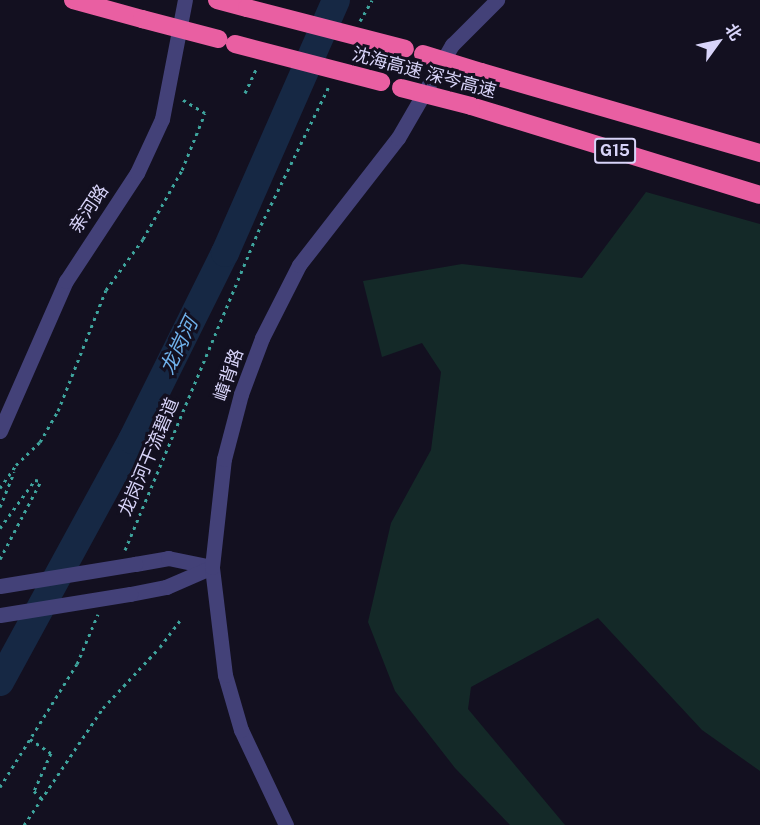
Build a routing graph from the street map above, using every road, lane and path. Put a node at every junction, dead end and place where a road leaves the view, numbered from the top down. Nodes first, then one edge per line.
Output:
1 (73, 0) edge
2 (185, 0) edge
3 (372, 0) edge
4 (497, 0) edge
5 (232, 4) edge
6 (360, 22) dead end
7 (334, 76) dead end
8 (166, 92) junction
9 (760, 153) edge
10 (760, 195) edge
11 (0, 431) edge
12 (16, 465) junction
13 (0, 488) edge
14 (0, 507) edge
15 (0, 528) edge
16 (0, 559) edge
17 (129, 559) junction
18 (212, 567) junction
19 (0, 586) edge
20 (102, 605) dead end
21 (0, 615) edge
22 (180, 620) dead end
23 (30, 739) junction
24 (0, 787) edge
25 (41, 798) junction
26 (24, 825) edge
27 (286, 825) edge

1 - 10 highway, 沈海高速 深岑高速 / G15, bridge
2 - 8 street, 亲河路
3 - 6 path
4 - 18 street, 嶂背路
5 - 9 highway, 沈海高速 深岑高速 / G15, bridge
7 - 17 path, 龙岗河干流碧道
8 - 11 street, 亲河路
8 - 12 path
12 - 13 path
12 - 14 path
15 - 16 path
17 - 18 street
17 - 19 street, bridge
18 - 21 street, bridge
18 - 27 street, 嶂背路
20 - 23 path
22 - 25 path
23 - 24 path
23 - 25 path
25 - 26 path

